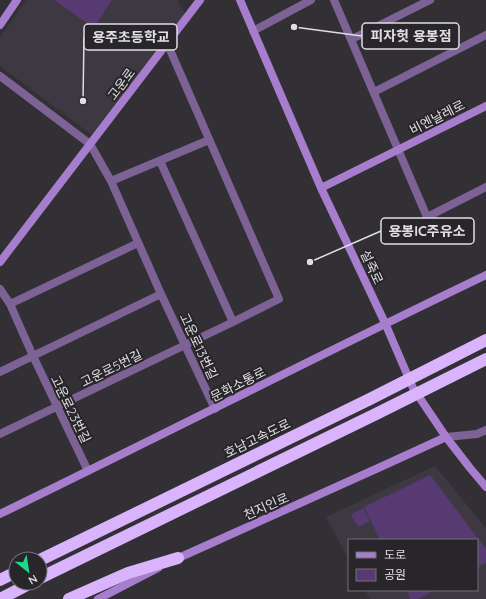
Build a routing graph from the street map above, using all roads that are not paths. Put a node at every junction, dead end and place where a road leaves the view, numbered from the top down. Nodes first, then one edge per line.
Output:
1 (17, 0) edge
2 (200, 0) edge
3 (240, 0) edge
4 (311, 0) edge
5 (334, 0) edge
6 (430, 0) edge
7 (0, 25) edge
8 (253, 31) junction
9 (486, 35) edge
10 (352, 40) junction
11 (167, 43) junction
12 (0, 76) edge
13 (374, 92) junction
14 (486, 106) edge
15 (209, 140) junction
16 (90, 144) junction
17 (399, 150) junction
18 (160, 161) junction
19 (111, 182) junction
20 (486, 187) edge
21 (321, 188) junction
22 (138, 243) junction
23 (0, 262) edge
24 (486, 275) edge
25 (0, 289) edge
26 (161, 294) junction
27 (10, 304) junction
28 (233, 322) junction
29 (385, 323) junction
30 (486, 340) edge
31 (185, 345) junction
32 (32, 356) junction
33 (486, 359) edge
34 (0, 372) edge
35 (57, 407) junction
36 (215, 409) junction
37 (486, 430) edge
38 (0, 434) edge
39 (446, 437) junction
40 (88, 471) junction
41 (486, 487) edge
42 (0, 514) edge
43 (48, 556) edge
44 (178, 558) junction
45 (48, 574) edge
46 (16, 591) edge
47 (0, 599) edge
48 (69, 599) edge
49 (98, 599) edge

1 - 7 street
2 - 11 street, 고운로
3 - 8 street, 설죽로
4 - 8 street
5 - 10 street, 비엔날레로
6 - 10 street
8 - 21 street, 설죽로
9 - 13 street
10 - 13 street, 비엔날레로
11 - 15 street, 고운로5번길
11 - 16 street, 고운로
12 - 16 street
13 - 17 street, 비엔날레로
14 - 17 street, 비엔날레로
15 - 18 street
15 - 28 street, 고운로5번길
16 - 19 street, 고운로13번길
16 - 23 street, 고운로
17 - 20 street, 비엔날레로
17 - 21 street, 비엔날레로
18 - 19 street
18 - 28 street
19 - 22 street, 고운로13번길
21 - 29 street, 설죽로
22 - 26 street, 고운로13번길
22 - 27 street
24 - 29 street, 문화소통로
25 - 27 street, 고운로23번길
26 - 31 street, 고운로13번길
26 - 32 street
27 - 32 street, 고운로23번길
28 - 31 street, 고운로5번길
29 - 36 street, 문화소통로
29 - 39 street, 설죽로
30 - 43 highway, 호남고속도로
31 - 35 street, 고운로5번길
31 - 36 street, 고운로13번길
32 - 34 street
32 - 35 street, 고운로23번길
33 - 45 highway
35 - 38 street, 고운로5번길
35 - 40 street, 고운로23번길
36 - 40 street, 문화소통로
37 - 39 street
39 - 41 street, 설죽로
39 - 44 street, 천지인로
40 - 42 street, 문화소통로
44 - 48 highway
44 - 49 street, 천지인로
46 - 47 highway

